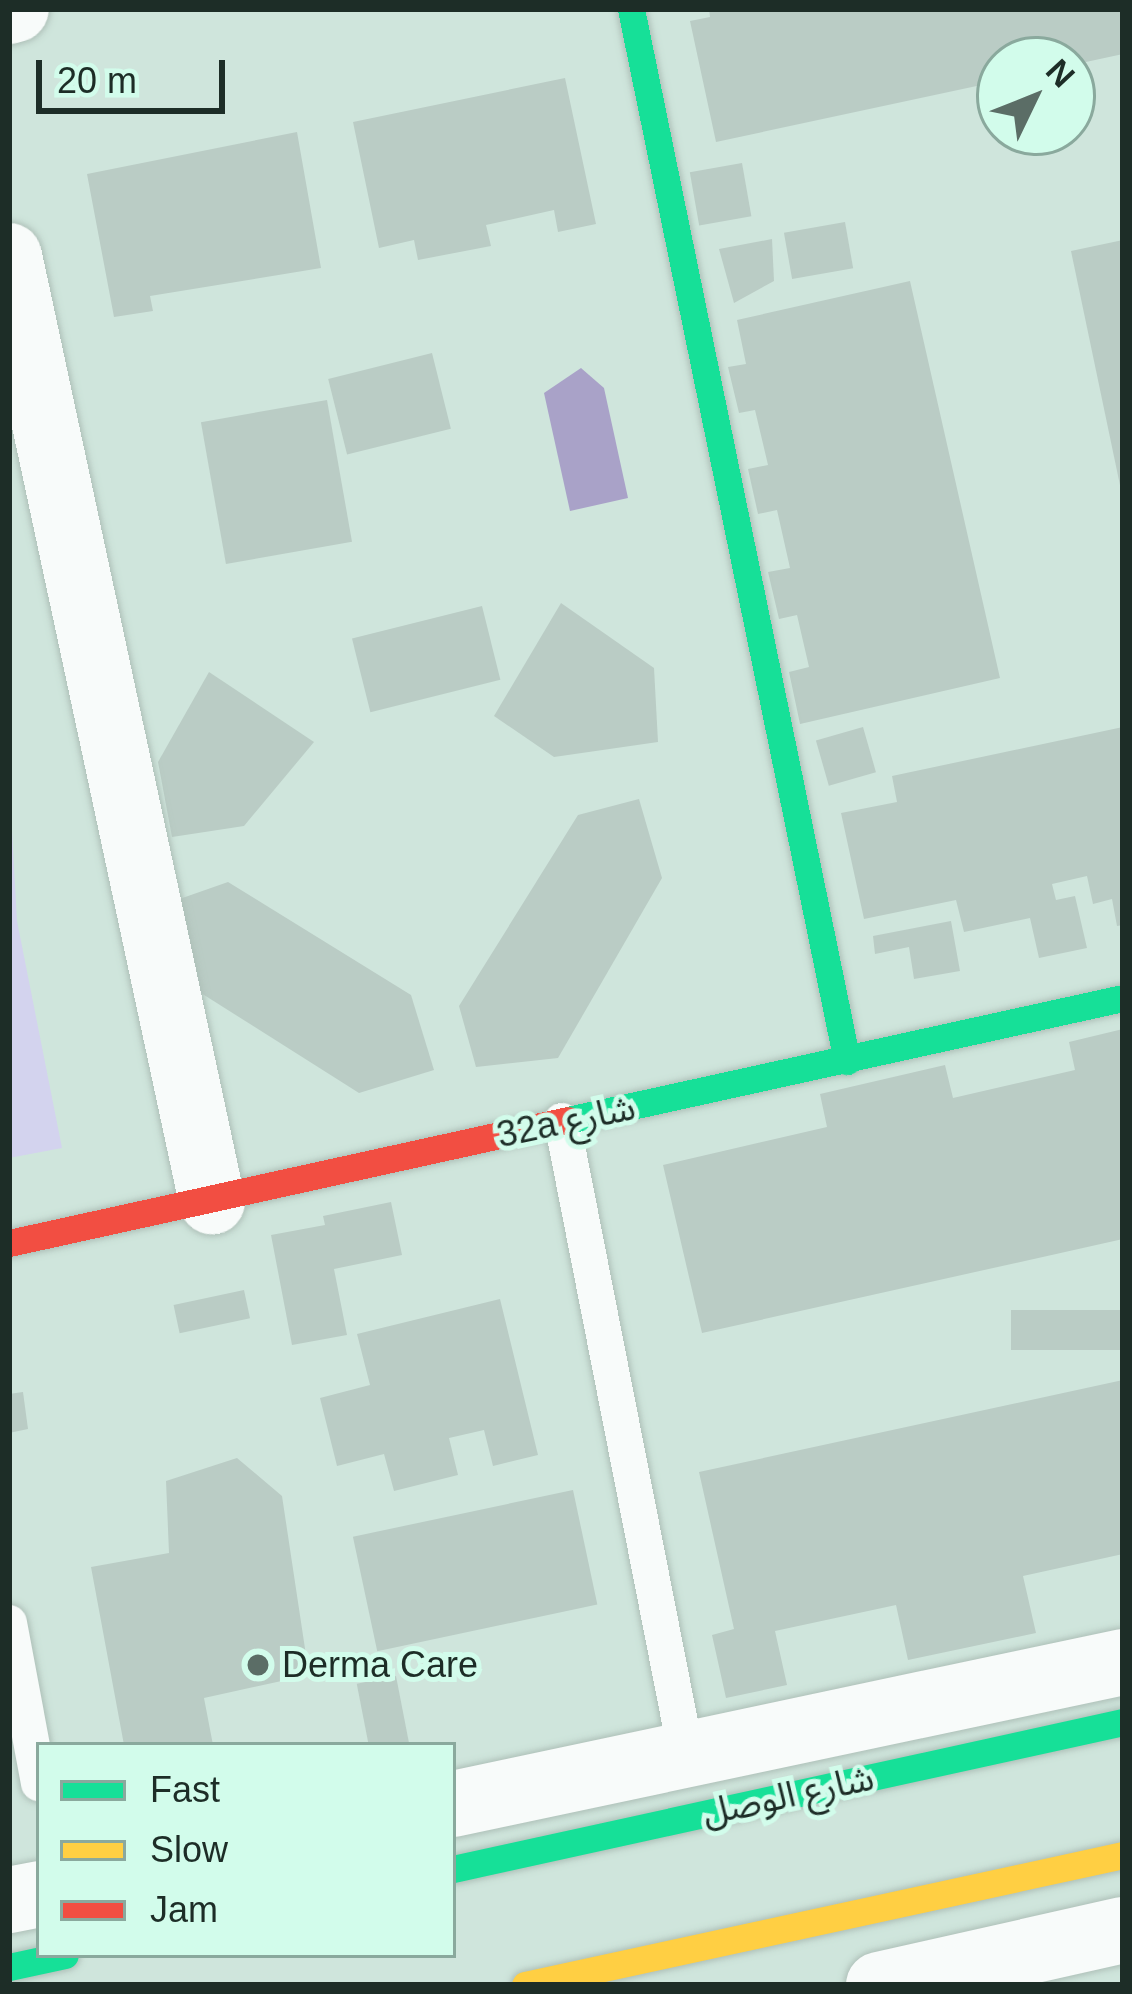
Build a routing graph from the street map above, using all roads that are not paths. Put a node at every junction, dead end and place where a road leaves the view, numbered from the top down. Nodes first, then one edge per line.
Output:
1 (632, 9) edge
2 (9, 256) edge
3 (1123, 998) edge
4 (847, 1061) junction
5 (562, 1121) junction
6 (212, 1201) junction
7 (9, 1243) edge
8 (9, 1623) edge
9 (1123, 1662) edge
10 (1123, 1722) edge
11 (686, 1753) junction
12 (36, 1767) edge
13 (456, 1803) edge
14 (1123, 1855) edge
15 (456, 1868) edge
16 (1123, 1930) edge
17 (51, 1958) edge
18 (9, 1967) edge
19 (525, 1985) edge
20 (879, 1985) edge

1 - 4 street
2 - 6 street
3 - 4 street, 32a شارع
4 - 5 street, 32a شارع
5 - 6 street, 32a شارع
5 - 11 lane
6 - 7 street, 32a شارع
8 - 12 lane
9 - 11 street
10 - 15 street, شارع الوصل
11 - 13 street
14 - 19 street
16 - 20 street
17 - 18 street

